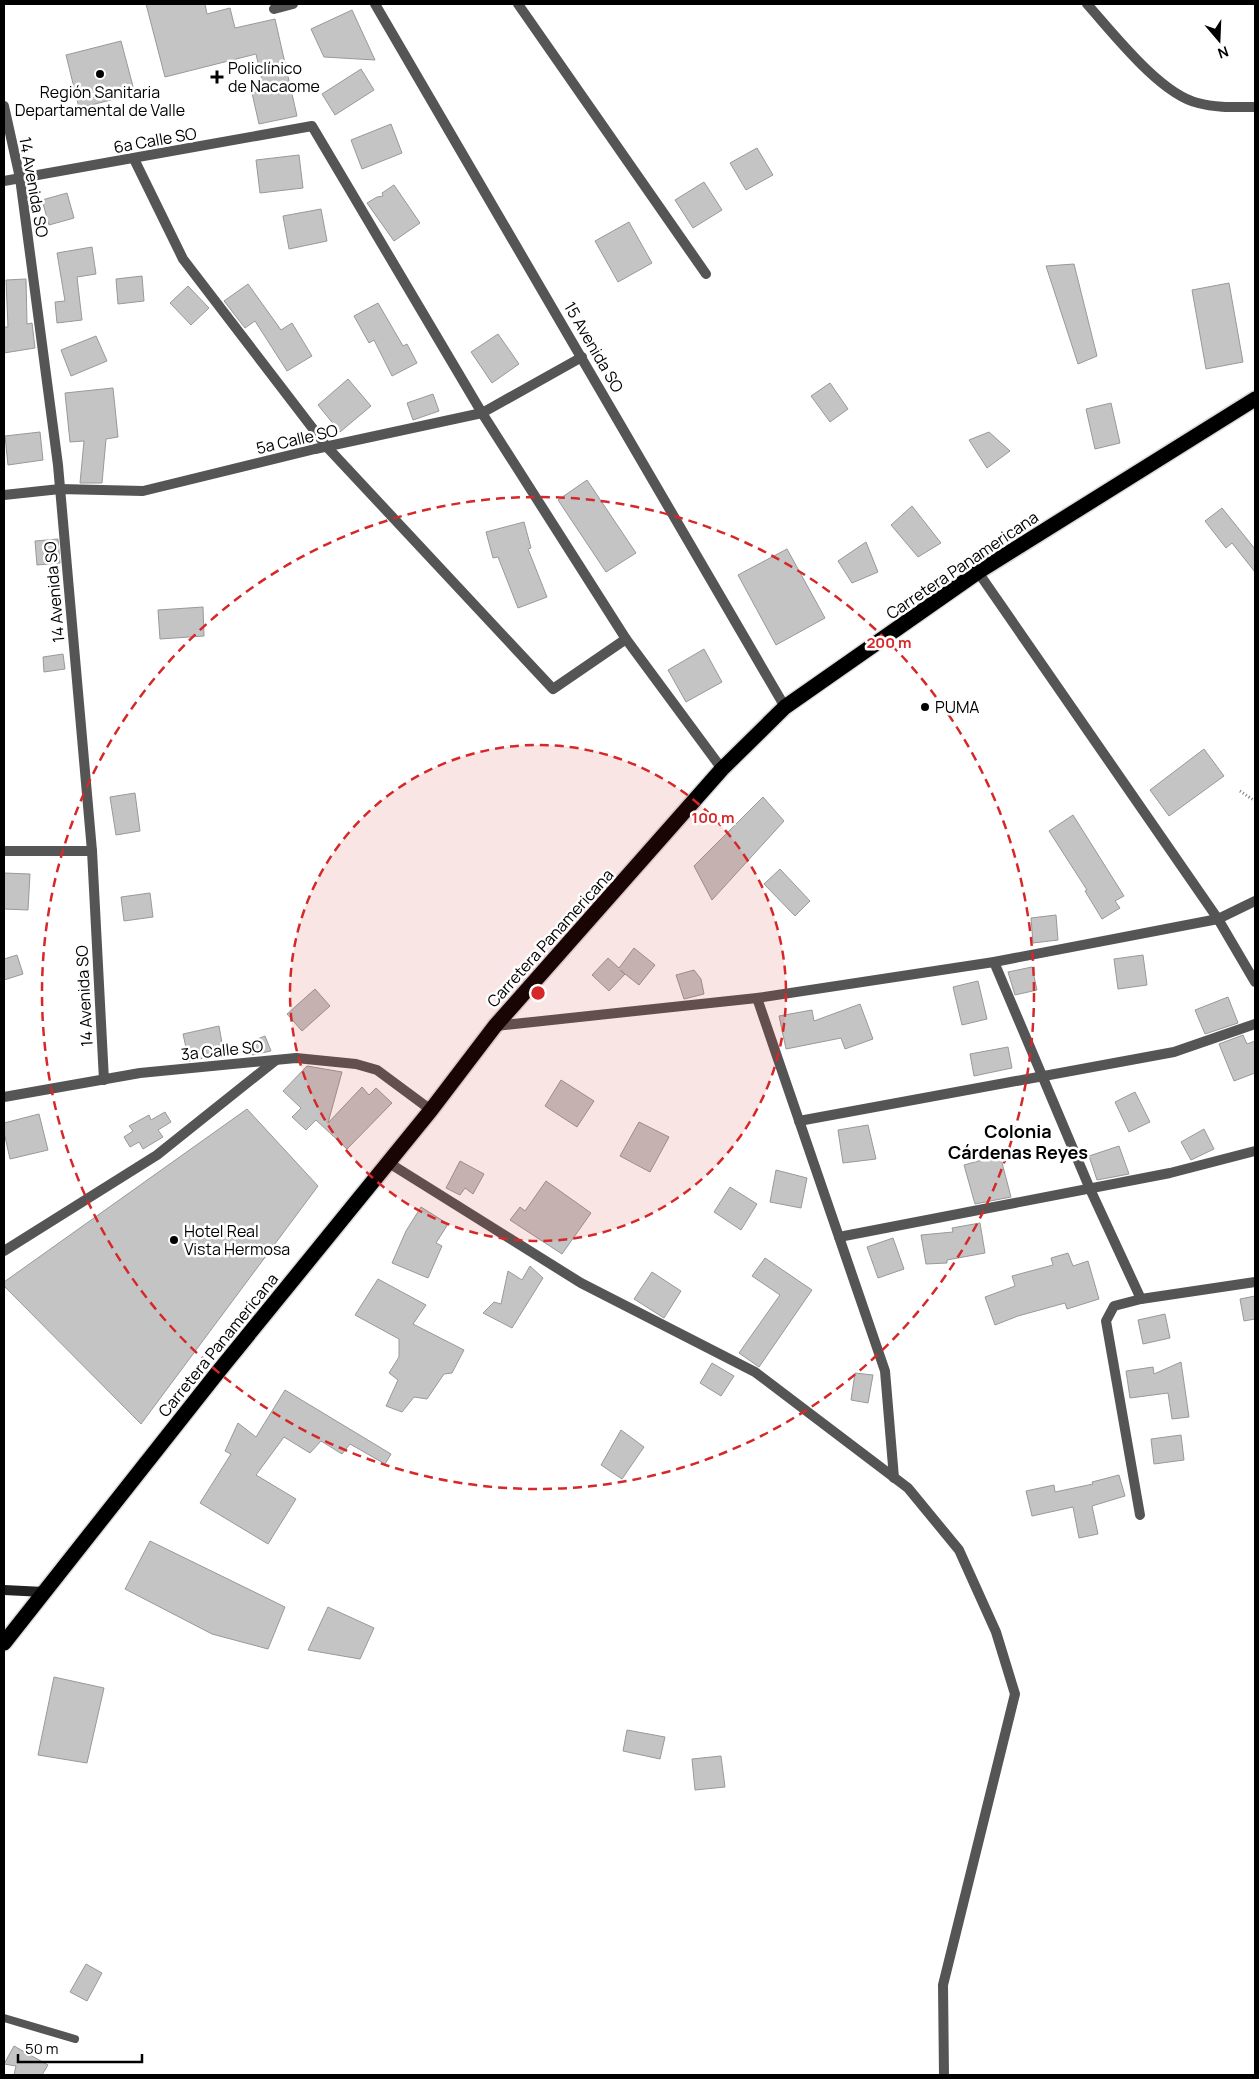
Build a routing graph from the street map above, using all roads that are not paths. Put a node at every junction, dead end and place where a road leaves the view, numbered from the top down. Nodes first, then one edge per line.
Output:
1 (293, 4) edge
2 (375, 4) edge
3 (518, 4) edge
4 (1087, 4) edge
5 (274, 9) dead end
6 (4, 106) edge
7 (1255, 107) edge
8 (134, 159) junction
9 (20, 178) junction
10 (4, 182) edge
11 (706, 274) dead end
12 (582, 356) junction
13 (1255, 399) edge
14 (482, 413) junction
15 (326, 446) junction
16 (60, 489) junction
17 (4, 495) edge
18 (978, 572) junction
19 (626, 639) junction
20 (785, 707) junction
21 (722, 769) junction
22 (4, 851) edge
23 (92, 851) junction
24 (1255, 901) edge
25 (1218, 919) junction
26 (994, 962) junction
27 (1255, 982) edge
28 (757, 998) junction
29 (1255, 1024) edge
30 (494, 1026) junction
31 (276, 1060) junction
32 (1042, 1078) junction
33 (104, 1080) junction
34 (4, 1097) edge
35 (431, 1110) junction
36 (799, 1122) junction
37 (1255, 1151) edge
38 (389, 1163) junction
39 (1090, 1189) junction
40 (839, 1237) junction
41 (4, 1251) edge
42 (1255, 1282) edge
43 (1140, 1299) junction
44 (894, 1478) junction
45 (1140, 1515) dead end
46 (4, 1590) edge
47 (44, 1592) junction
48 (4, 1643) edge
49 (4, 2018) edge
50 (75, 2040) dead end
51 (944, 2075) edge

1 - 5 street
2 - 12 street, 15 Avenida SO
3 - 11 street
4 - 7 street
6 - 9 street, 14 Avenida SO
8 - 9 street, 6a Calle SO
8 - 14 street, 6a Calle SO
8 - 15 street
9 - 10 street, 6a Calle SO
9 - 16 street, 14 Avenida SO
12 - 14 street, 5a Calle SO
12 - 20 street, 15 Avenida SO
13 - 18 highway, Carretera Panamericana
14 - 15 street, 5a Calle SO
14 - 19 street
15 - 16 street, 5a Calle SO
15 - 19 street
16 - 17 street, 5a Calle SO
16 - 23 street, 14 Avenida SO
18 - 20 highway, Carretera Panamericana
18 - 25 street
19 - 21 street
20 - 21 highway, Carretera Panamericana
21 - 30 highway, Carretera Panamericana
22 - 23 street
23 - 33 street, 14 Avenida SO
24 - 25 street
25 - 26 street
25 - 27 street
26 - 28 street
26 - 32 street
28 - 30 street
28 - 36 street
29 - 32 street
30 - 35 highway, Carretera Panamericana
31 - 33 street, 3a Calle SO
31 - 35 street, 3a Calle SO
31 - 41 street
32 - 36 street
32 - 39 street
33 - 34 street, 3a Calle SO
35 - 38 highway, Carretera Panamericana
36 - 40 street
37 - 39 street
38 - 44 street
38 - 47 highway, Carretera Panamericana
39 - 40 street
39 - 43 street
40 - 44 street
42 - 43 street
43 - 45 street
44 - 51 street
46 - 47 street
47 - 48 highway, Carretera Panamericana
49 - 50 lane

